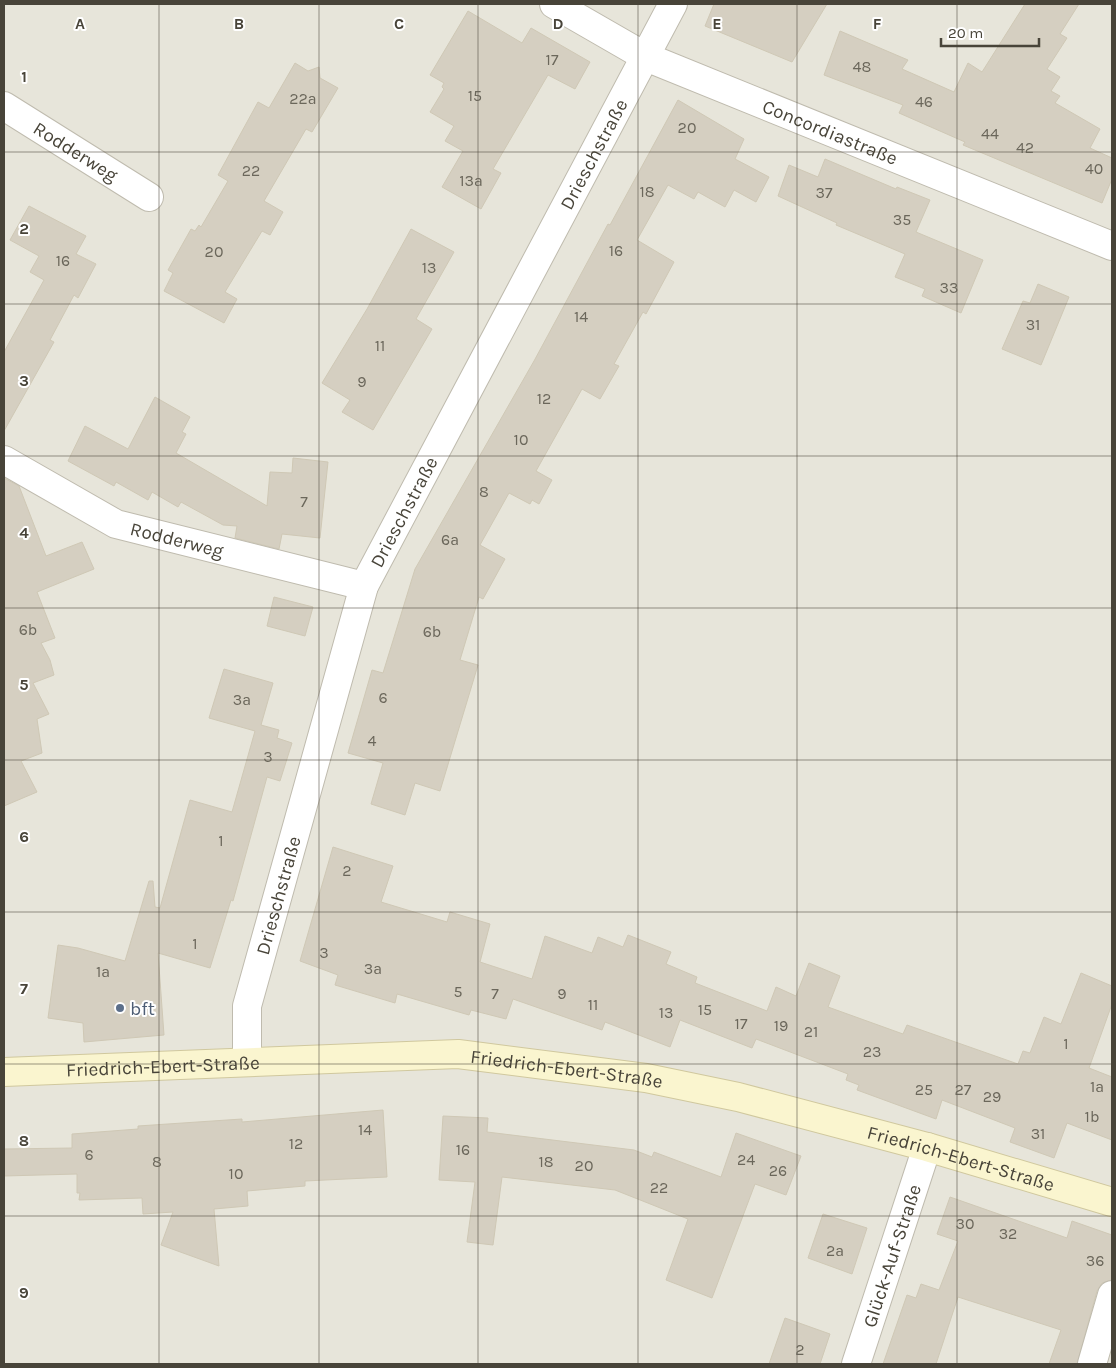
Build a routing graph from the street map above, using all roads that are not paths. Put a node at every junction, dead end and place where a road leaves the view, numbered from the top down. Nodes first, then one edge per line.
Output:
1 (554, 4) edge
2 (673, 4) edge
3 (646, 57) junction
4 (4, 106) edge
5 (149, 196) dead end
6 (1112, 246) edge
7 (4, 460) edge
8 (364, 586) junction
9 (246, 1061) junction
10 (4, 1072) edge
11 (926, 1147) junction
12 (1112, 1202) edge
13 (1112, 1295) edge
14 (856, 1364) edge
15 (1092, 1364) edge

1 - 3 street, Concordiastraße
2 - 3 street, Drieschstraße
3 - 6 street, Concordiastraße
3 - 8 street, Drieschstraße
4 - 5 street, Rodderweg
7 - 8 street, Rodderweg
8 - 9 street, Drieschstraße
9 - 10 main road, Friedrich-Ebert-Straße
9 - 11 main road, Friedrich-Ebert-Straße
11 - 12 main road, Friedrich-Ebert-Straße
11 - 14 street, Glück-Auf-Straße
13 - 15 street

